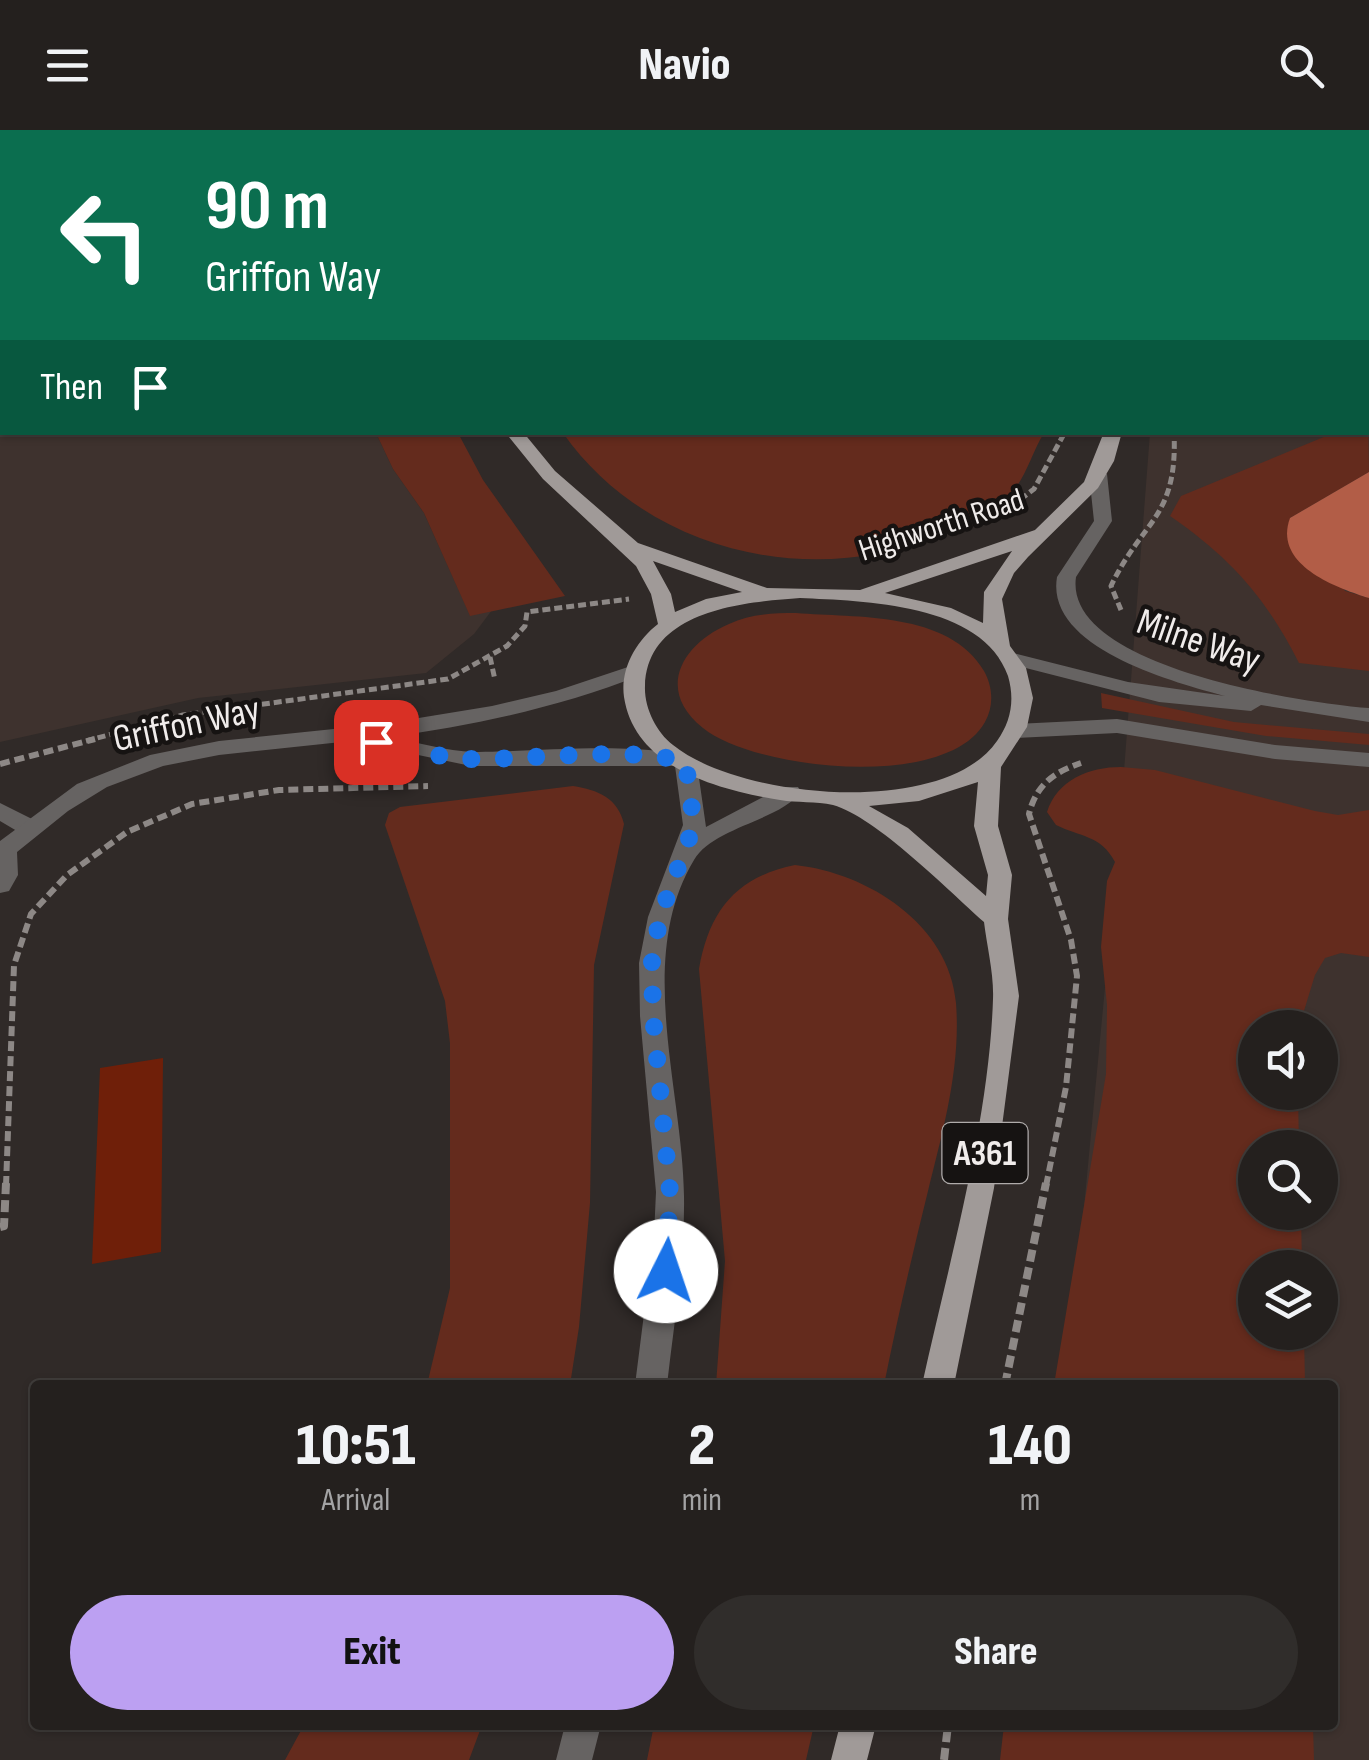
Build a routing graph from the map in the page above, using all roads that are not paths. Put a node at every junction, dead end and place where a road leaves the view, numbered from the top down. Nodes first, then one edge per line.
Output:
1 (516, 435) edge
2 (1112, 435) edge
3 (1098, 474) junction
4 (1053, 528) junction
5 (631, 547) junction
6 (768, 594) junction
7 (854, 594) junction
8 (668, 625) junction
9 (1004, 652) junction
10 (634, 671) junction
11 (1286, 704) junction
12 (1369, 715) edge
13 (1014, 732) junction
14 (346, 735) junction
15 (1369, 760) edge
16 (682, 762) junction
17 (990, 766) junction
18 (790, 792) junction
19 (834, 796) junction
20 (0, 811) edge
21 (30, 828) junction
22 (3, 851) edge
23 (687, 851) junction
24 (0, 886) edge
25 (996, 919) junction
26 (652, 1380) edge
27 (939, 1380) edge
28 (582, 1730) edge
29 (857, 1730) edge
30 (574, 1760) edge
31 (850, 1760) edge

1 - 5 main road
2 - 3 main road, Highworth Road
3 - 4 main road, Highworth Road
3 - 11 street, Milne Way
4 - 7 main road, Highworth Road
4 - 9 main road, Highworth Road
5 - 6 main road
5 - 8 main road
6 - 7 main road
6 - 8 main road
7 - 9 main road
8 - 10 main road
9 - 11 street, Milne Way
9 - 13 main road
10 - 14 street, Griffon Way
10 - 16 main road
11 - 12 street, Milne Way
13 - 15 street
13 - 17 main road
14 - 16 street, Griffon Way
14 - 21 street, Griffon Way
16 - 18 main road
16 - 23 street
17 - 19 main road
17 - 25 main road, A361
18 - 19 main road
18 - 23 street
19 - 25 main road
20 - 21 street
21 - 22 street, Griffon Way
22 - 24 street, Griffon Way
23 - 26 street
25 - 27 main road, A361
28 - 30 street
29 - 31 main road

